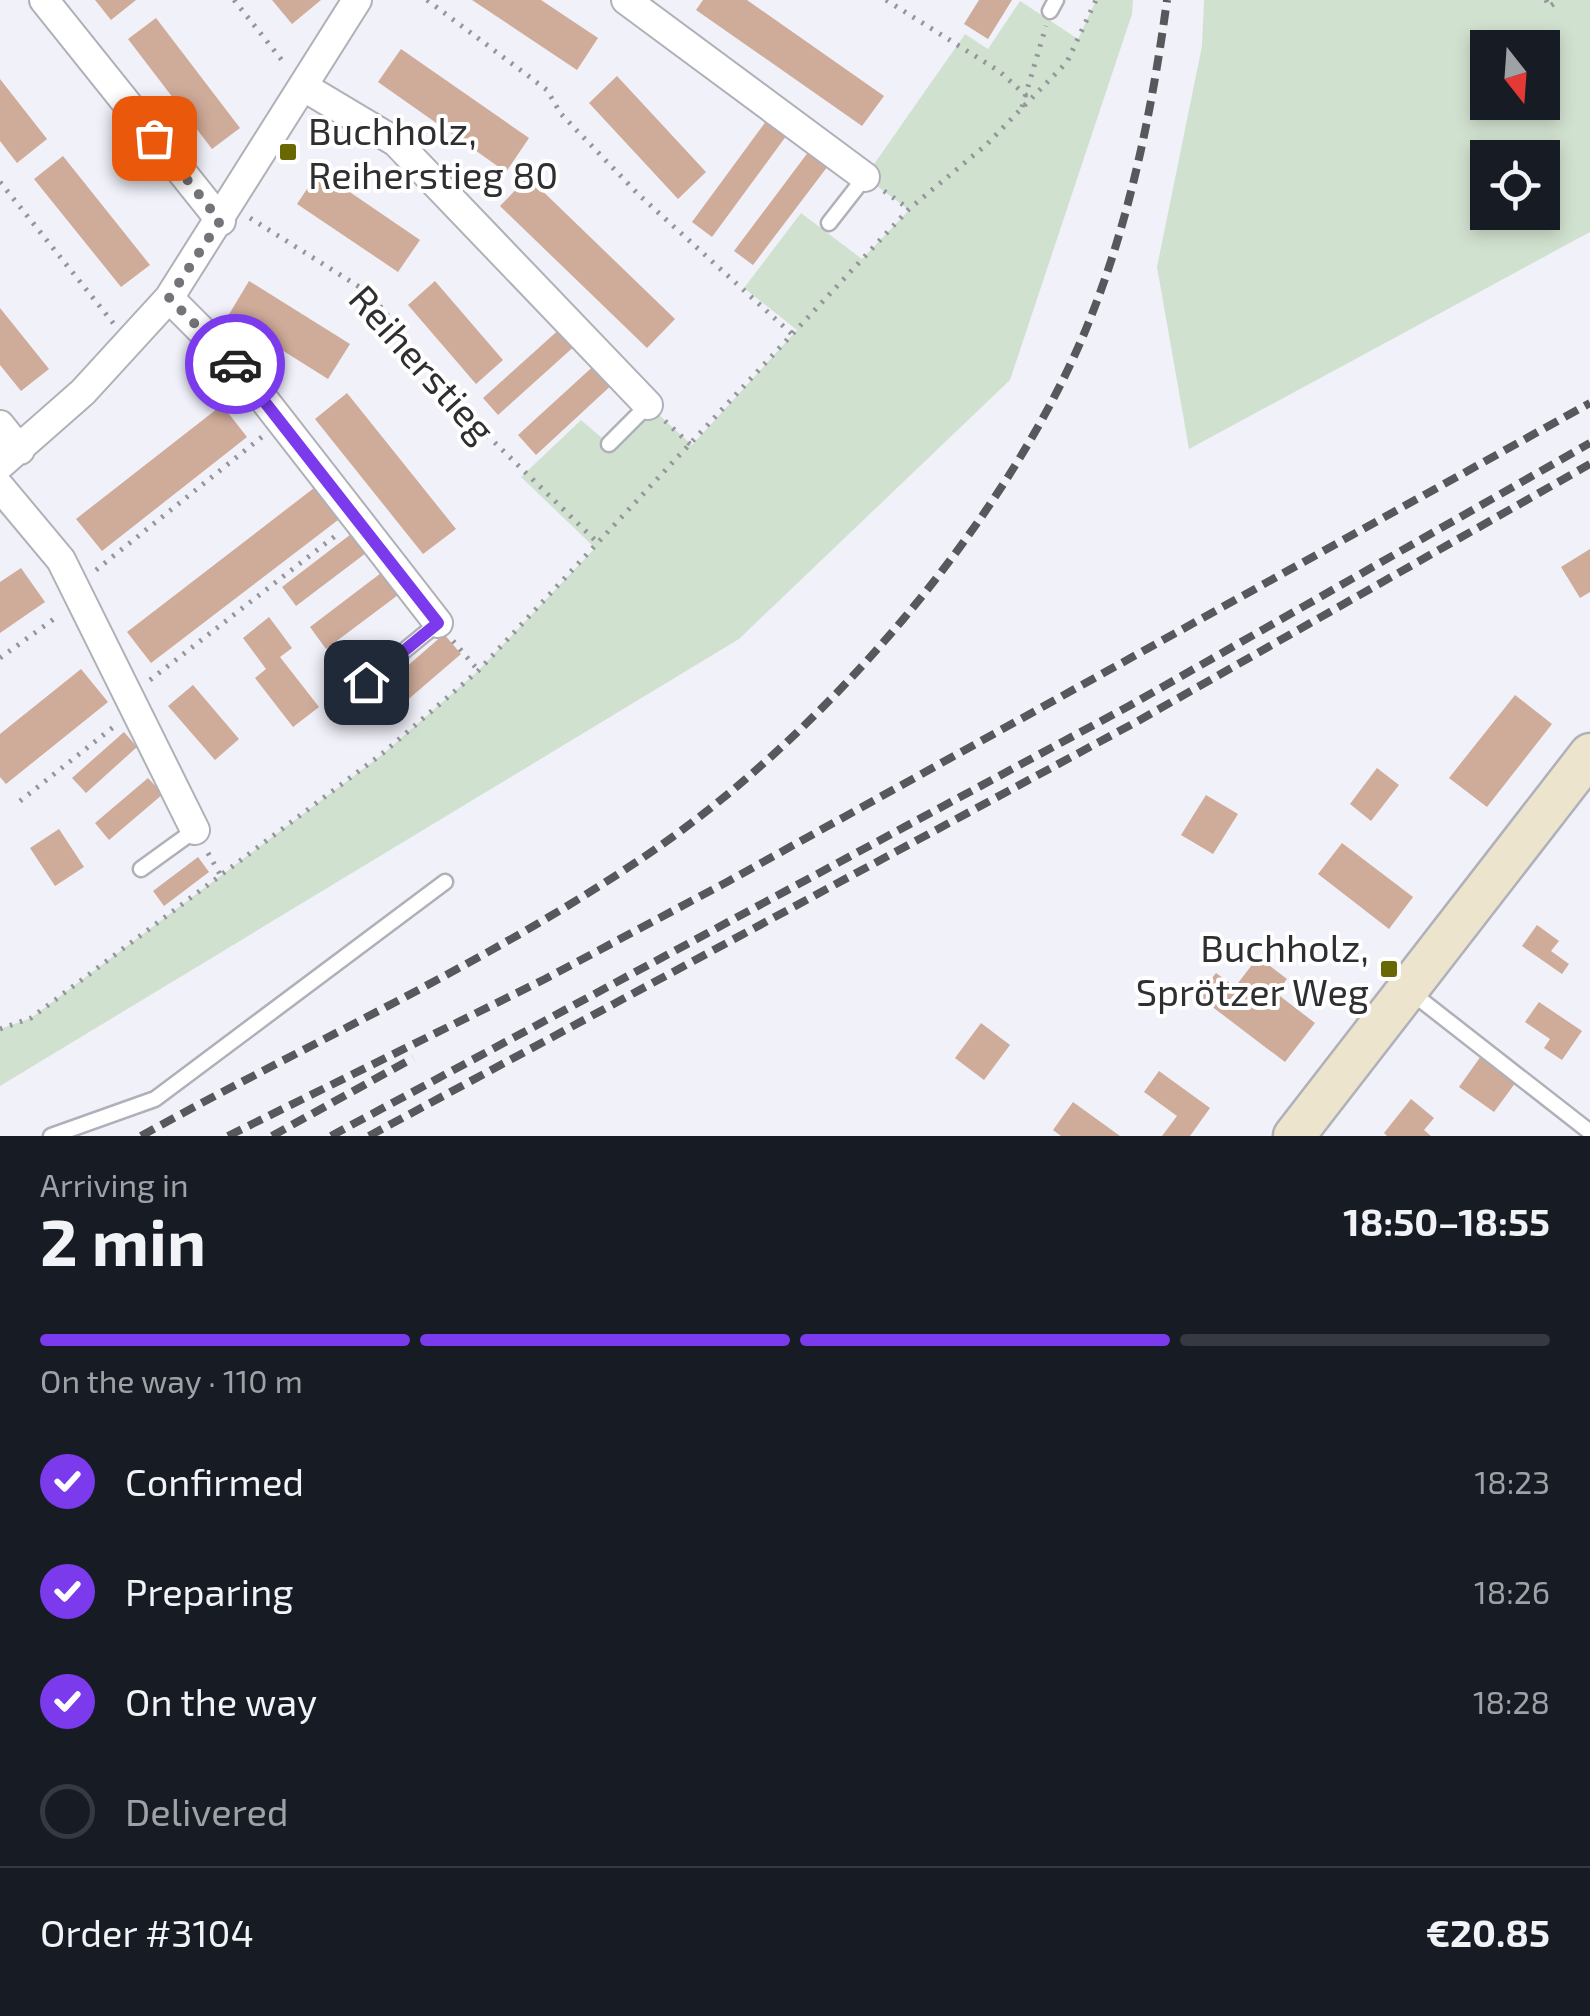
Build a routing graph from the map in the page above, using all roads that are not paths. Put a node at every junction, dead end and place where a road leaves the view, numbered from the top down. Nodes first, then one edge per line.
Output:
1 (44, 0) edge
2 (357, 0) edge
3 (626, 0) edge
4 (304, 87) junction
5 (865, 177) joint
6 (225, 214) junction
7 (829, 223) dead end
8 (169, 298) junction
9 (648, 405) joint
10 (0, 425) edge
11 (609, 444) dead end
12 (10, 458) edge
13 (0, 487) edge
14 (438, 623) joint
15 (366, 682) dead end
16 (1584, 773) edge
17 (194, 830) joint
18 (140, 870) dead end
19 (445, 882) dead end
20 (1407, 990) junction
21 (1590, 1132) edge
22 (51, 1136) edge
23 (1294, 1136) edge

1 - 6 street
2 - 4 street
3 - 5 street
4 - 6 street
4 - 9 street
5 - 7 lane
6 - 8 street
8 - 12 street
8 - 14 street
9 - 11 lane
10 - 12 street
13 - 17 street
14 - 15 lane
16 - 20 street
17 - 18 lane
19 - 22 lane
20 - 21 lane
20 - 23 street

